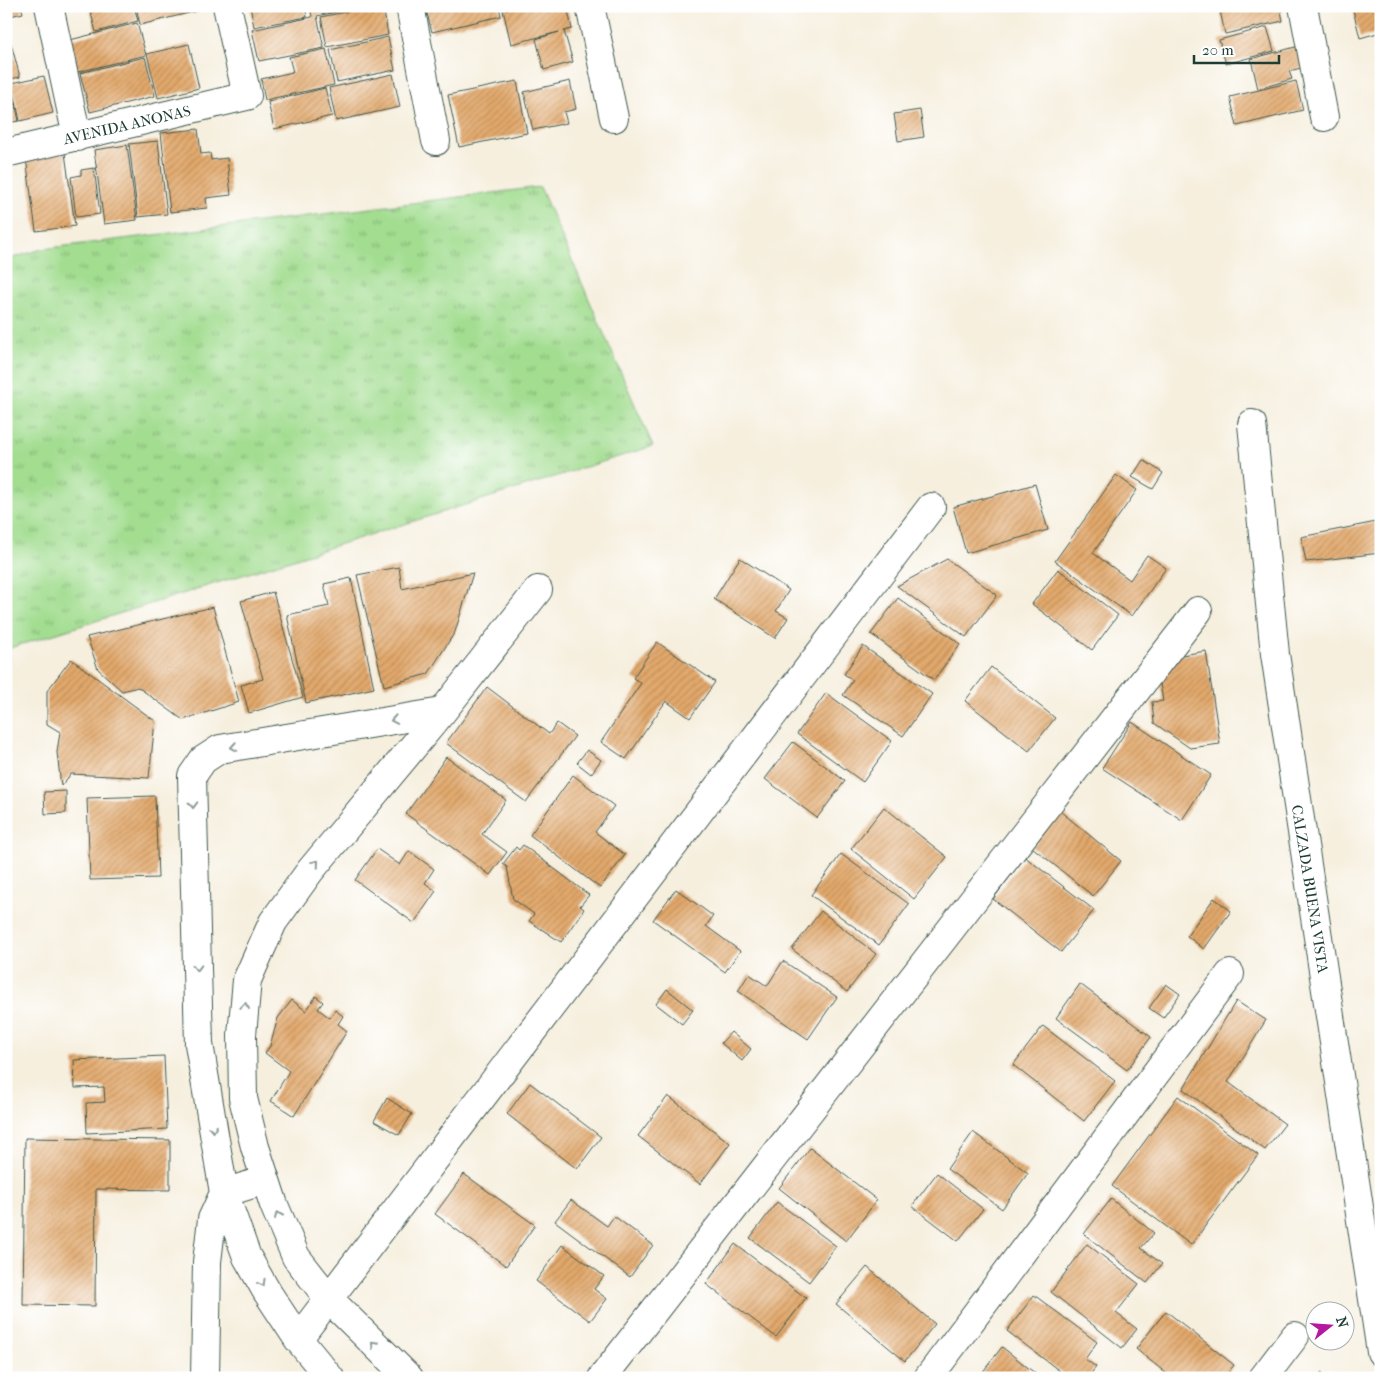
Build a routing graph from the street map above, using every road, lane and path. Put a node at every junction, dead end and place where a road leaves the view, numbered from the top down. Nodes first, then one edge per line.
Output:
1 (48, 6) edge
2 (227, 6) edge
3 (410, 6) edge
4 (590, 6) edge
5 (1303, 6) edge
6 (1324, 117) dead end
7 (614, 118) dead end
8 (77, 137) junction
9 (436, 141) dead end
10 (6, 153) edge
11 (1252, 424) dead end
12 (931, 507) dead end
13 (538, 590) dead end
14 (1198, 611) dead end
15 (442, 712) junction
16 (1230, 974) dead end
17 (242, 1035) junction
18 (198, 1044) junction
19 (265, 1180) junction
20 (224, 1193) junction
21 (1371, 1230) edge
22 (329, 1299) junction
23 (1295, 1336) dead end
24 (298, 1339) junction
25 (1381, 1352) edge
26 (204, 1378) edge
27 (330, 1378) edge
28 (409, 1378) edge
29 (602, 1378) edge
30 (928, 1378) edge
31 (1263, 1378) edge

1 - 8 street
2 - 8 street, AVENIDA ANONAS
3 - 9 street
4 - 7 street
5 - 6 street
8 - 10 street, AVENIDA ANONAS
11 - 21 street, CALZADA BUENA VISTA
12 - 22 street
13 - 15 street
14 - 29 street
17 -> 15 street
15 -> 18 street
16 - 30 street
17 - 18 street
17 - 19 street
18 -> 20 street
19 - 20 street
22 -> 19 street
20 -> 24 street
20 - 26 street
21 - 25 street, CALZADA BUENA VISTA
22 - 24 street
28 -> 22 street
23 - 31 street
24 - 27 street

